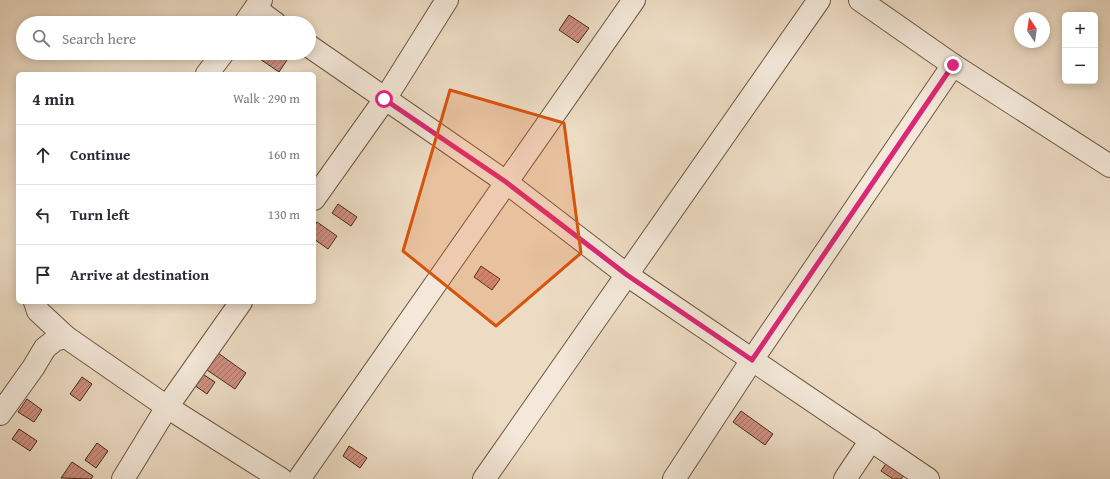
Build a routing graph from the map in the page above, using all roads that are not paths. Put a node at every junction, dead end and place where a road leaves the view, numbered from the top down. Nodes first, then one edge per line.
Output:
1 (447, 0) edge
2 (634, 0) edge
3 (819, 0) edge
4 (860, 0) edge
5 (254, 11) edge
6 (263, 16) edge
7 (316, 51) edge
8 (218, 60) edge
9 (953, 65) junction
10 (209, 72) edge
11 (384, 99) junction
12 (1110, 166) edge
13 (506, 182) junction
14 (316, 196) edge
15 (627, 275) junction
16 (36, 304) edge
17 (240, 304) edge
18 (66, 337) junction
19 (752, 360) junction
20 (167, 407) junction
21 (0, 414) edge
22 (871, 440) junction
23 (123, 479) edge
24 (281, 479) edge
25 (299, 479) edge
26 (484, 479) edge
27 (674, 479) edge
28 (845, 479) edge
29 (928, 479) edge

1 - 11 street
2 - 13 street
3 - 15 street
4 - 9 street
5 - 6 street
7 - 11 street
8 - 10 street
9 - 12 street
9 - 19 street
11 - 13 street
11 - 14 street
13 - 15 street
13 - 25 street
15 - 19 street
15 - 26 street
16 - 18 street
17 - 20 street
18 - 20 street
18 - 21 street
19 - 22 street
19 - 27 street
20 - 23 street
20 - 24 street
22 - 28 street
22 - 29 street

